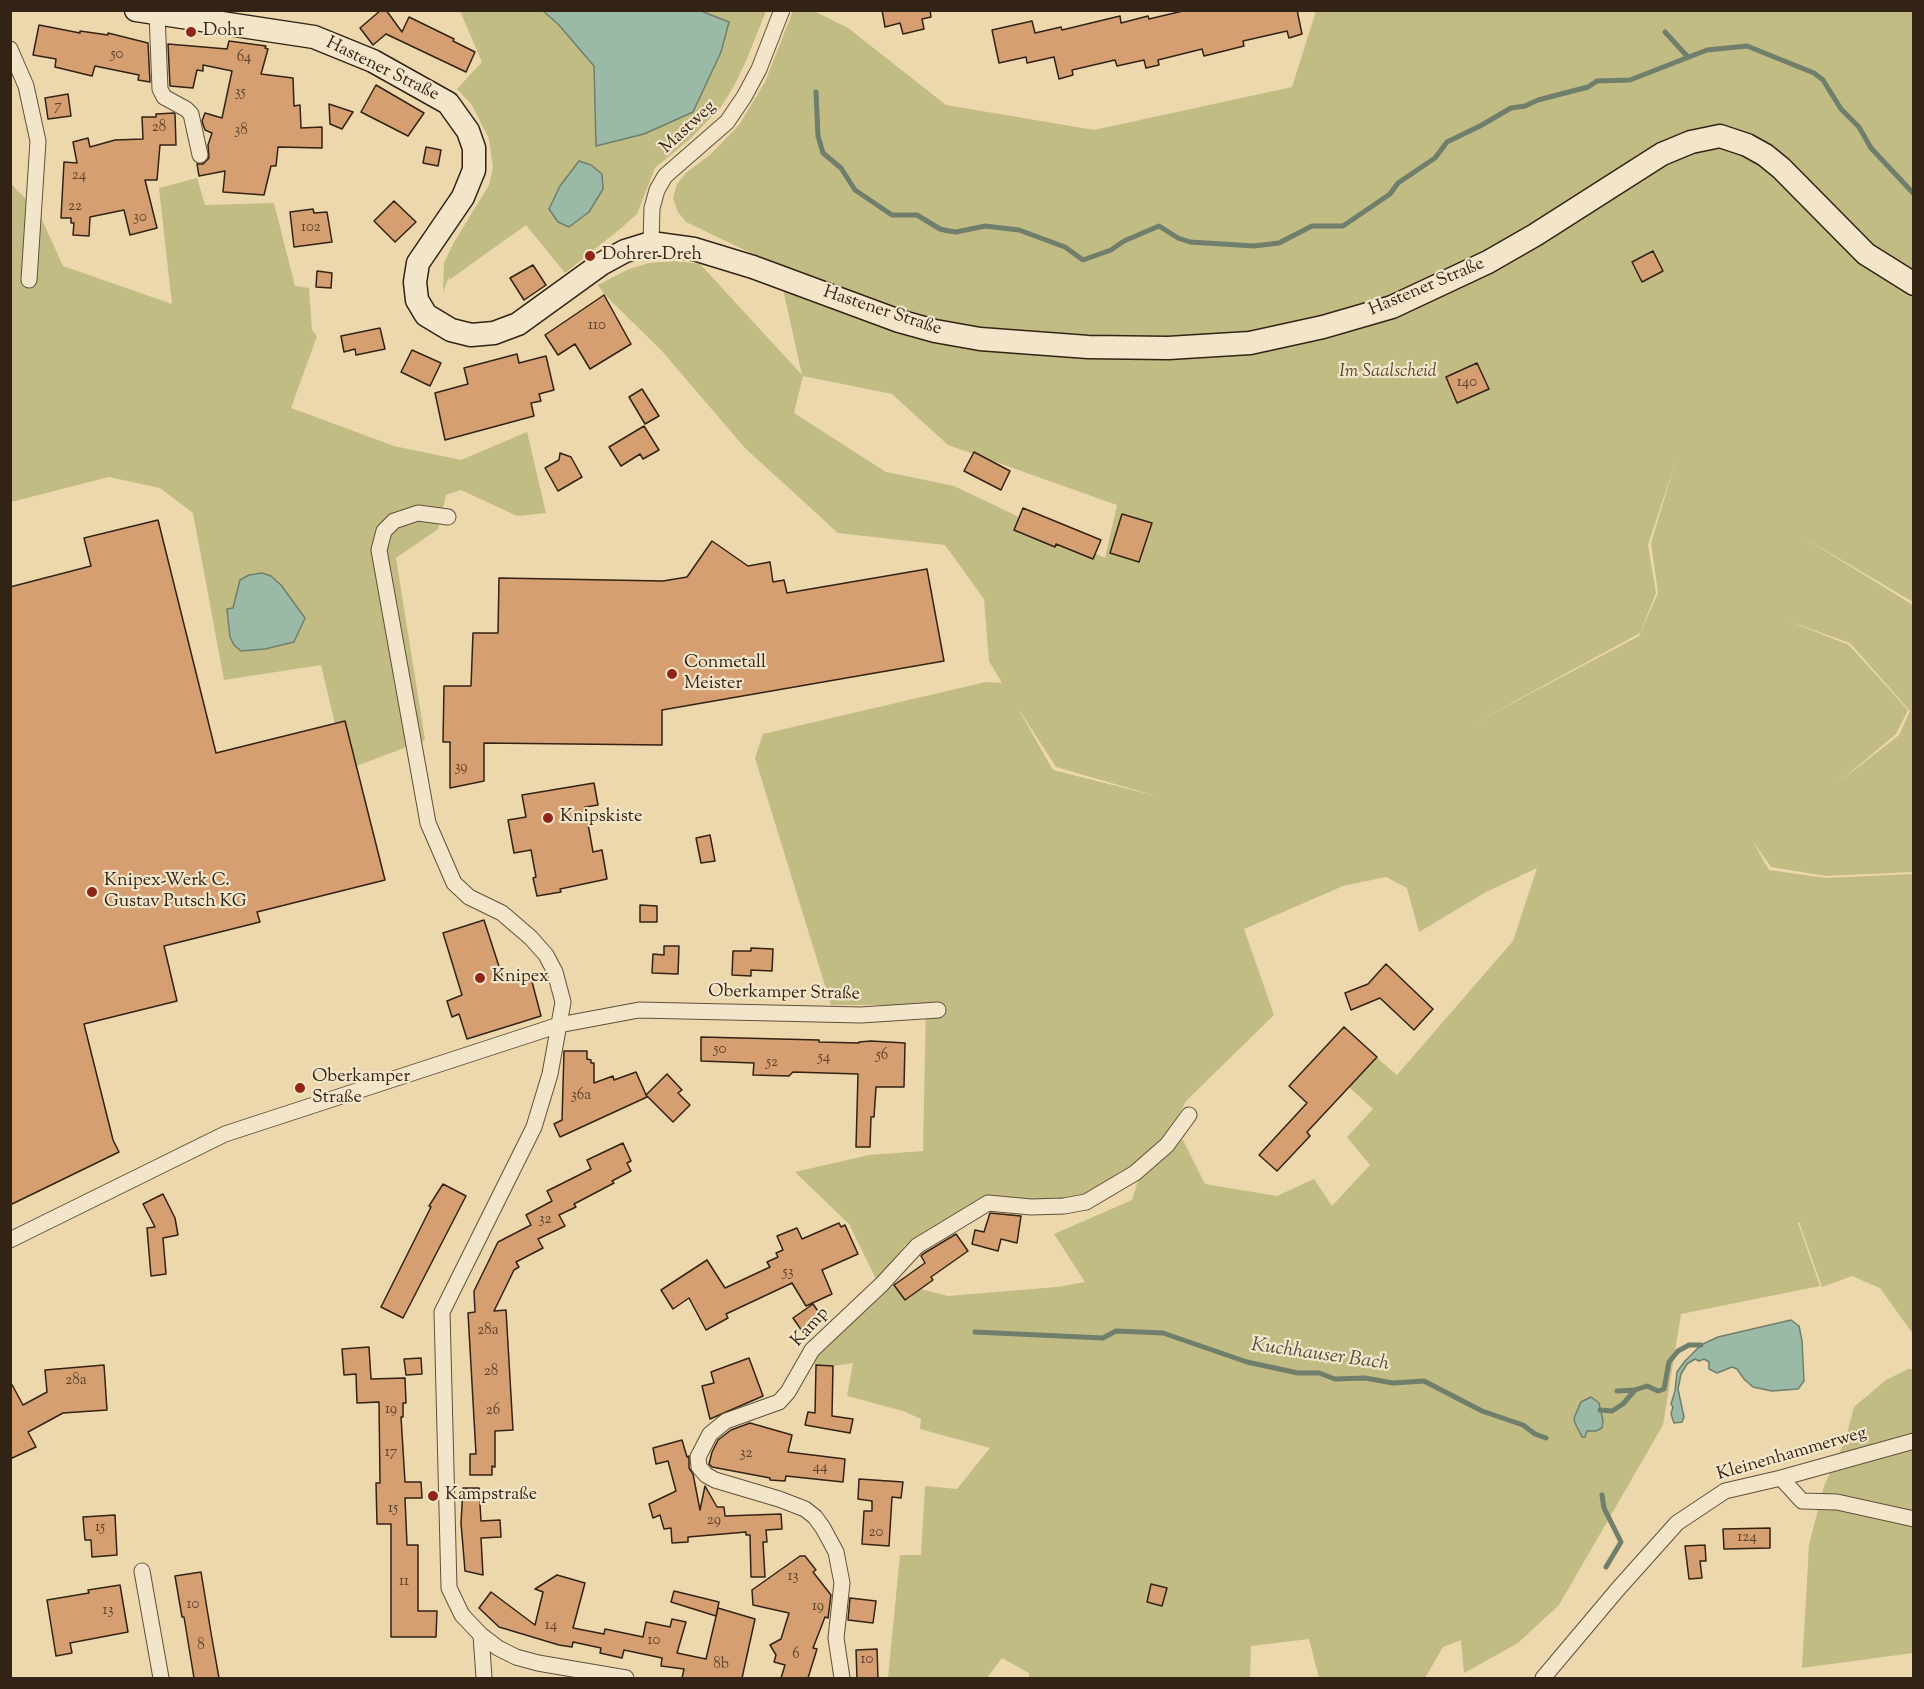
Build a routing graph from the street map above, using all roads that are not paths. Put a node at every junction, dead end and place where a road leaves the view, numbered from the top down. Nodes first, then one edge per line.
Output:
1 (782, 10) edge
2 (147, 12) edge
3 (10, 49) edge
4 (200, 155) dead end
5 (651, 243) junction
6 (29, 280) dead end
7 (1914, 284) edge
8 (448, 518) dead end
9 (938, 1010) dead end
10 (559, 1025) junction
11 (1189, 1115) dead end
12 (10, 1240) edge
13 (1914, 1440) edge
14 (1782, 1478) junction
15 (1914, 1519) edge
16 (142, 1571) dead end
17 (481, 1635) junction
18 (161, 1678) edge
19 (484, 1678) edge
20 (626, 1678) edge
21 (842, 1678) edge
22 (1543, 1678) edge

1 - 5 street, Mastweg
2 - 4 street
2 - 5 main road, Hastener Straße
3 - 6 street
5 - 7 main road, Hastener Straße
8 - 10 street
9 - 10 street, Oberkamper Straße
10 - 12 street, Oberkamper Straße
10 - 17 street
11 - 21 street, Kamp
13 - 14 street, Kleinenhammerweg
14 - 15 street
14 - 22 street, Kleinenhammerweg
16 - 18 street
17 - 19 street
17 - 20 street

